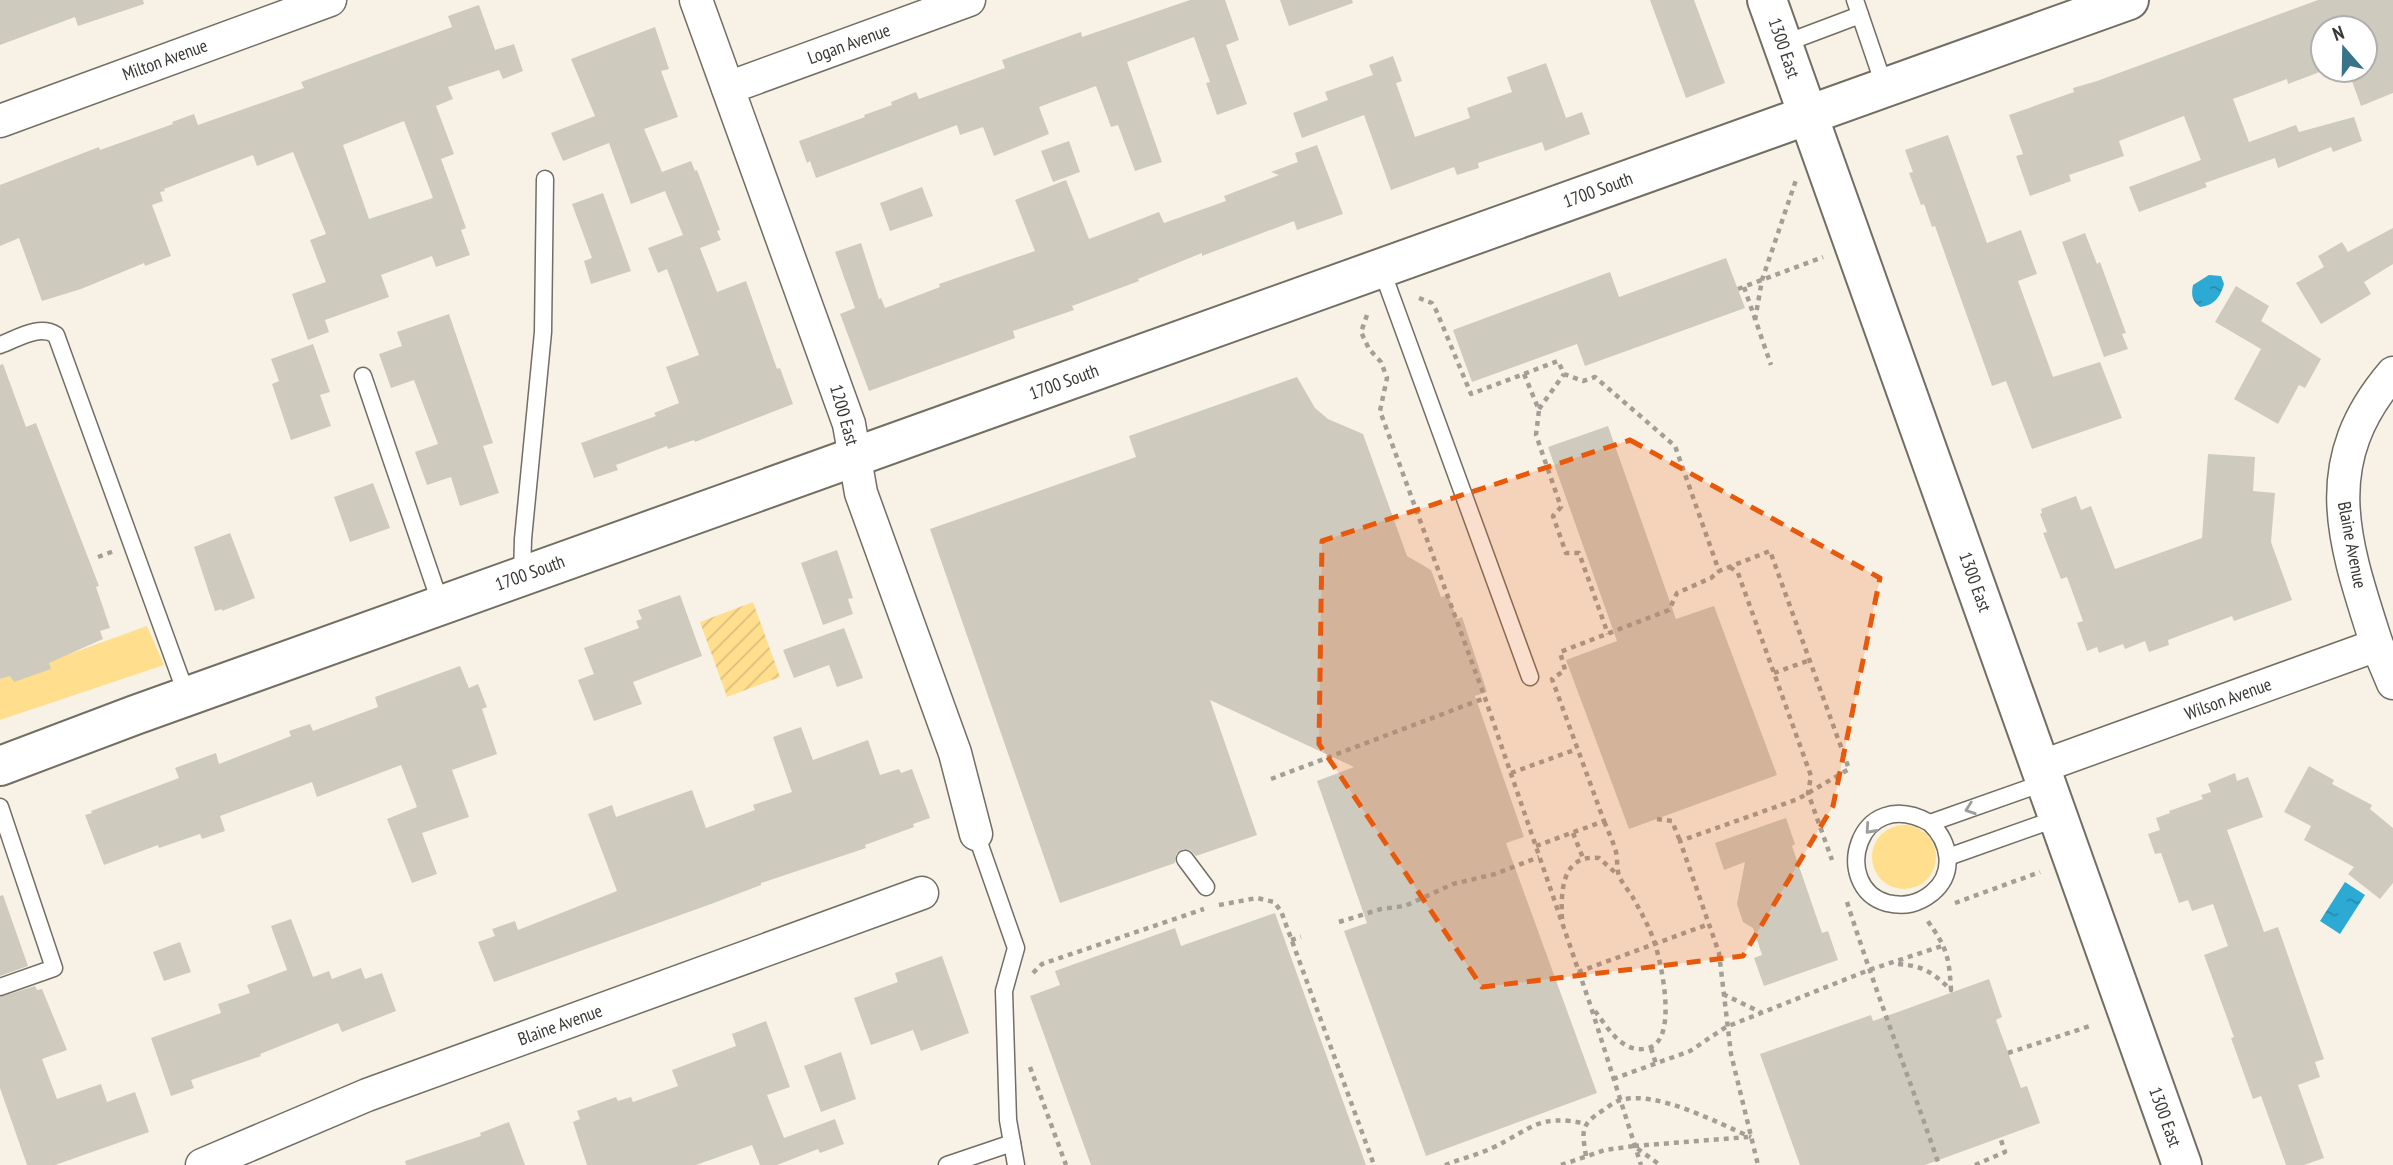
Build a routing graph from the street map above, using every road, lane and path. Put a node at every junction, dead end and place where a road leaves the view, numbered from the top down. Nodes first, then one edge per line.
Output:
1 (330, 0) edge
2 (696, 0) edge
3 (969, 0) edge
4 (1768, 0) edge
5 (2129, 0) edge
6 (1858, 8) edge
7 (1783, 44) junction
8 (728, 88) junction
9 (1885, 88) junction
10 (1808, 115) junction
11 (0, 121) edge
12 (545, 179) dead end
13 (1797, 180) dead end
14 (1823, 257) dead end
15 (1381, 268) junction
16 (1762, 280) junction
17 (1744, 287) junction
18 (1738, 289) dead end
19 (1419, 298) dead end
20 (1367, 315) dead end
21 (1755, 320) junction
22 (0, 345) edge
23 (1770, 366) dead end
24 (2393, 373) edge
25 (1524, 374) junction
26 (1564, 374) junction
27 (363, 376) dead end
28 (1539, 410) junction
29 (856, 457) junction
30 (1730, 567) junction
31 (1719, 571) junction
32 (522, 576) junction
33 (441, 605) junction
34 (1608, 634) junction
35 (2377, 645) junction
36 (1810, 660) junction
37 (1774, 673) junction
38 (1530, 677) dead end
39 (2393, 683) edge
40 (187, 696) junction
41 (1485, 698) junction
42 (1577, 749) junction
43 (0, 766) edge
44 (1511, 773) junction
45 (2043, 774) junction
46 (1271, 779) dead end
47 (1808, 793) junction
48 (0, 807) edge
49 (2059, 818) junction
50 (1657, 819) dead end
51 (1604, 821) junction
52 (1930, 823) junction
53 (1573, 833) junction
54 (976, 834) joint
55 (1680, 841) junction
56 (1536, 846) junction
57 (1539, 857) junction
58 (1948, 857) junction
59 (1583, 858) junction
60 (1185, 859) dead end
61 (1836, 871) dead end
62 (2040, 872) dead end
63 (1618, 876) junction
64 (1206, 887) dead end
65 (922, 893) dead end
66 (1845, 896) dead end
67 (1945, 906) dead end
68 (1917, 917) dead end
69 (1339, 922) dead end
70 (1709, 924) junction
71 (1562, 927) junction
72 (1301, 937) dead end
73 (1292, 940) junction
74 (1655, 944) junction
75 (1945, 945) junction
76 (1893, 964) junction
77 (1869, 970) junction
78 (1578, 973) junction
79 (1032, 974) dead end
80 (0, 987) edge
81 (1722, 994) junction
82 (1591, 1007) junction
83 (1762, 1013) junction
84 (2093, 1026) dead end
85 (1726, 1027) junction
86 (1651, 1048) junction
87 (2008, 1053) dead end
88 (1028, 1054) dead end
89 (1656, 1064) junction
90 (1614, 1079) junction
91 (1621, 1100) junction
92 (1587, 1124) junction
93 (1752, 1137) junction
94 (2000, 1138) dead end
95 (1012, 1143) junction
96 (1634, 1146) junction
97 (1586, 1156) junction
98 (202, 1165) edge
99 (947, 1165) edge
100 (1016, 1165) edge
101 (1066, 1165) edge
102 (1374, 1165) edge
103 (1445, 1165) edge
104 (1561, 1165) edge
105 (1641, 1165) edge
106 (1660, 1165) edge
107 (1758, 1165) edge
108 (1939, 1165) edge
109 (1975, 1165) edge
110 (2182, 1165) edge

1 - 11 street, Milton Avenue
2 - 8 street, 1200 East
3 - 8 street, Logan Avenue
4 - 7 street, 1300 East
5 - 9 street, 1700 South
6 - 7 lane
6 - 9 lane
7 - 10 street, 1300 East
8 - 29 street, 1200 East
9 - 10 street, 1700 South
10 - 15 street, 1700 South
10 - 45 street, 1300 East
12 - 32 lane
13 - 16 path
14 - 16 path
15 - 29 street, 1700 South
15 - 38 lane
16 - 17 path
16 - 21 path
17 - 18 path
17 - 21 path
19 - 25 path
20 - 41 path
21 - 23 path
22 - 40 lane
24 - 35 street, Blaine Avenue
25 - 26 path
25 - 28 path
26 - 28 path
26 - 31 path
27 - 33 lane
28 - 34 path
29 - 32 street, 1700 South
29 - 54 street, 1200 East
30 - 31 path
30 - 36 path
30 - 37 path
31 - 34 path
32 - 33 street, 1700 South
33 - 40 street, 1700 South
34 - 42 path
35 - 39 street
35 - 45 street, Wilson Avenue
36 - 37 path
36 - 47 path
37 - 47 path
40 - 43 street, 1700 South
41 - 44 path
41 - 46 path
42 - 44 path
42 - 51 path
44 - 56 path
45 - 49 street, 1300 East
45 -> 52 lane
47 - 55 path
47 - 61 path
48 - 80 lane
49 - 58 lane
49 - 110 street, 1300 East
50 - 55 path
51 - 53 path
51 - 63 path
52 - 58 lane
52 -> 58 lane
53 - 56 path
53 - 59 path
54 - 95 lane
55 - 70 path
56 - 57 path
57 - 69 path
57 - 71 path
59 - 63 path
59 - 71 path
60 - 64 lane
62 - 67 path
63 - 74 path
65 - 98 street, Blaine Avenue
66 - 77 path
68 - 75 path
70 - 74 path
70 - 81 path
71 - 78 path
72 - 73 path
73 - 79 path
73 - 102 path
74 - 78 path
74 - 86 path
75 - 76 path
75 - 76 path
76 - 77 path
77 - 83 path
77 - 108 path
78 - 82 path
81 - 83 path
81 - 85 path
82 - 86 path
82 - 90 path
83 - 85 path
84 - 87 path
85 - 89 path
85 - 93 path
86 - 89 path
88 - 101 path
89 - 90 path
90 - 91 path
91 - 92 path
91 - 93 path
91 - 96 path
92 - 97 path
92 - 103 path
93 - 96 path
93 - 107 path
94 - 109 path
95 - 99 lane
95 - 100 lane
96 - 97 path
96 - 105 path
96 - 106 path
97 - 104 path

